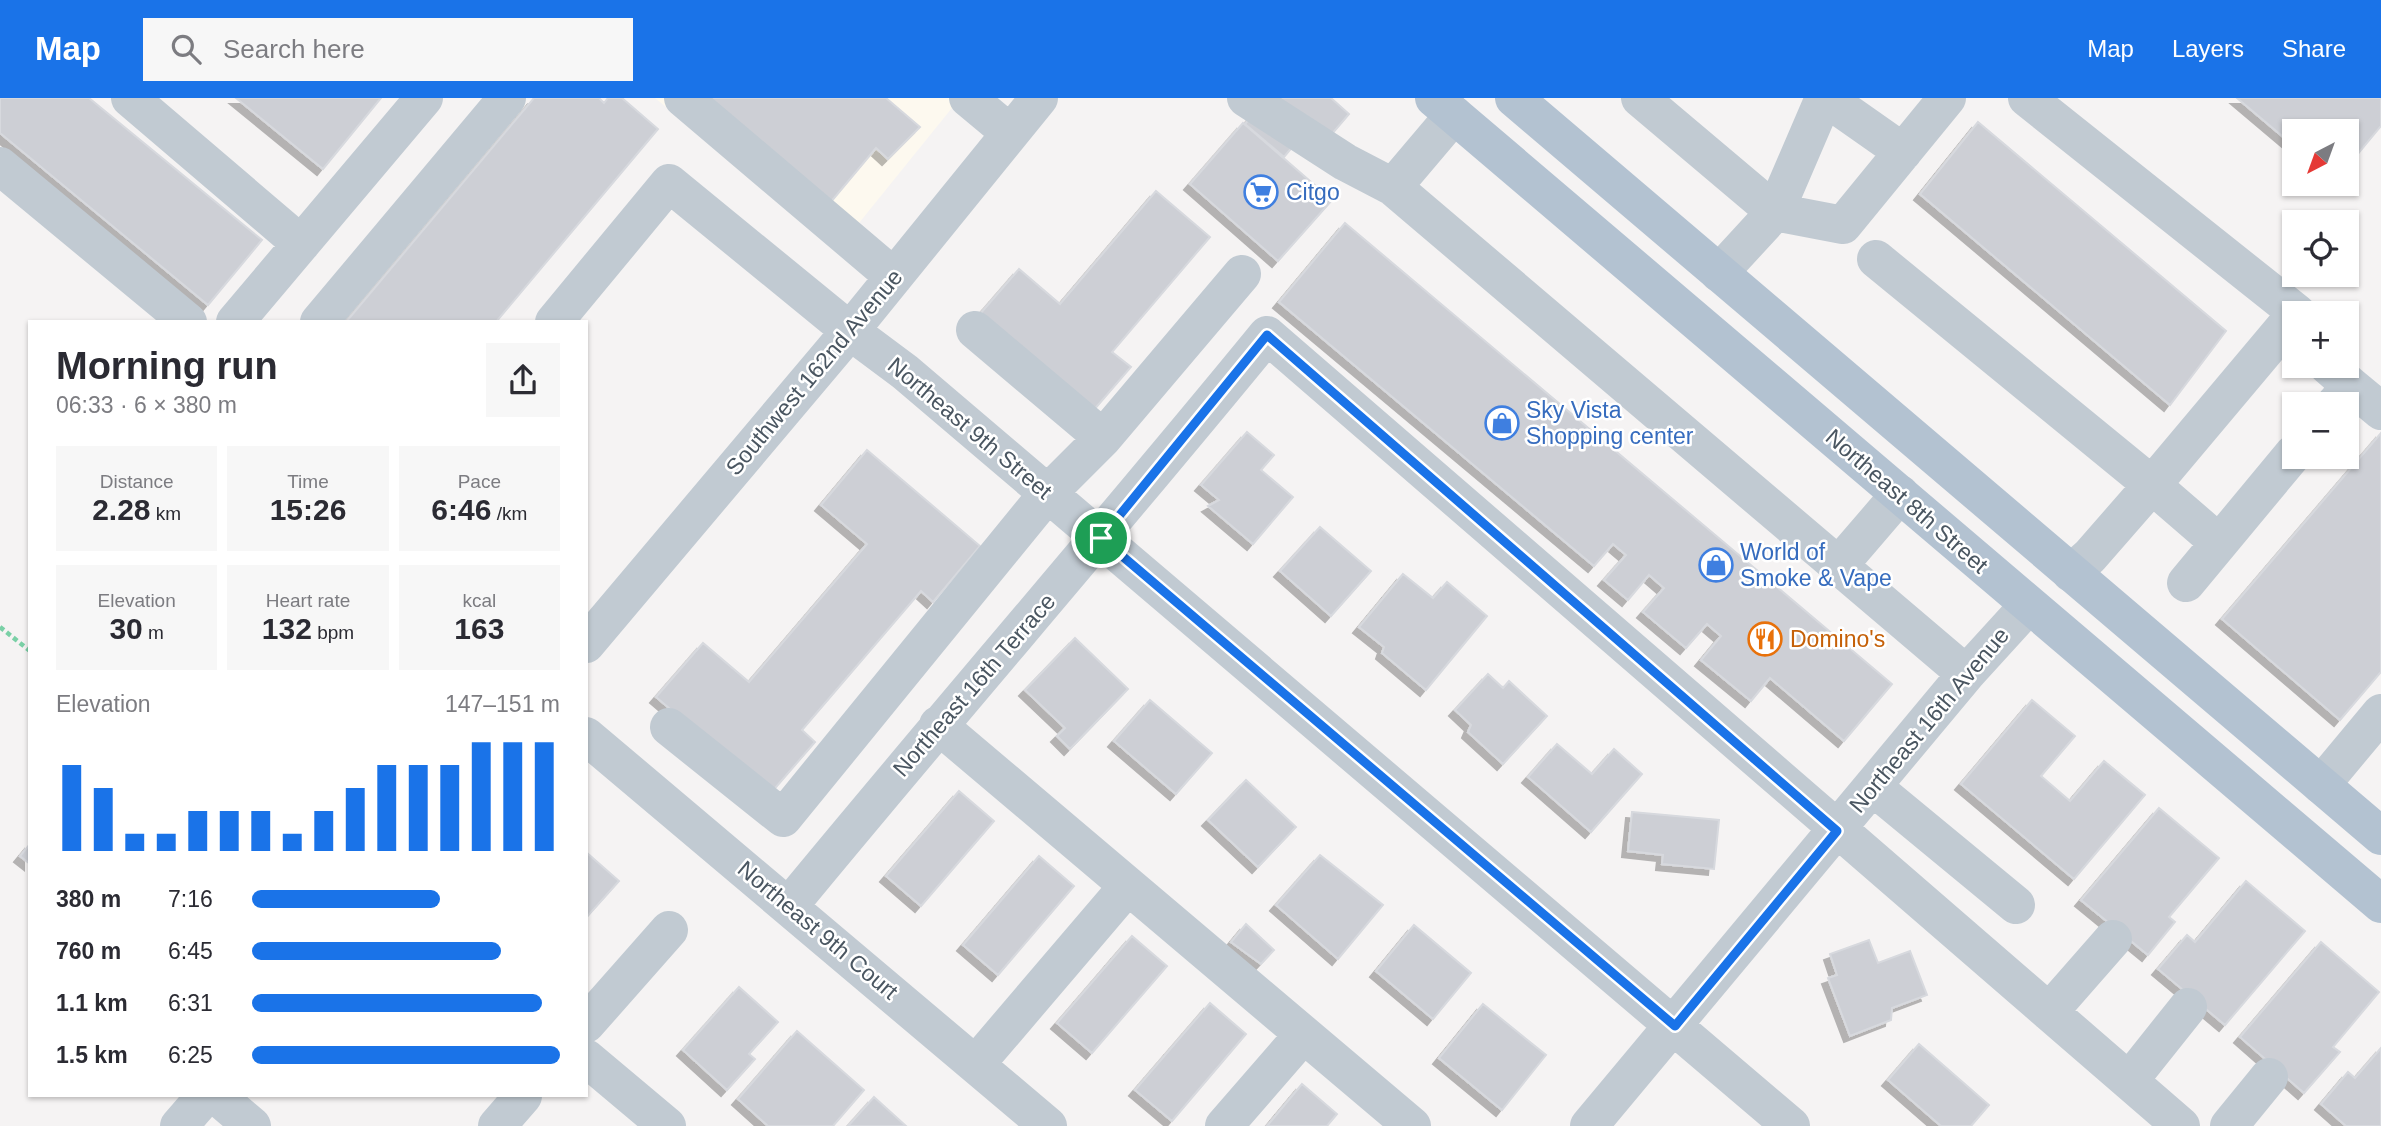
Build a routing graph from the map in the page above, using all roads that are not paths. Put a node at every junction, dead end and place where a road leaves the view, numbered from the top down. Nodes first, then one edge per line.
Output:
1 (130, 98) edge
2 (424, 98) edge
3 (506, 98) edge
4 (683, 98) edge
5 (968, 98) edge
6 (1039, 98) edge
7 (1246, 98) edge
8 (1514, 98) edge
9 (1640, 98) edge
10 (1825, 98) edge
11 (1947, 98) edge
12 (2027, 98) edge
13 (1444, 106) edge
14 (1010, 133) junction
15 (1903, 152) junction
16 (0, 166) edge
17 (1393, 187) junction
18 (1775, 212) junction
19 (300, 244) junction
20 (1876, 259) dead end
21 (1719, 273) junction
22 (1242, 274) dead end
23 (894, 277) junction
24 (2282, 315) edge
25 (186, 320) edge
26 (237, 320) edge
27 (321, 320) edge
28 (556, 320) edge
29 (975, 330) dead end
30 (849, 331) junction
31 (2282, 336) edge
32 (2338, 385) edge
33 (2381, 411) edge
34 (1103, 438) junction
35 (2282, 467) edge
36 (2152, 485) junction
37 (1048, 493) junction
38 (1900, 494) junction
39 (1101, 538) junction
40 (2220, 542) junction
41 (1839, 565) junction
42 (2071, 573) junction
43 (2186, 583) dead end
44 (2028, 606) junction
45 (588, 642) edge
46 (1966, 674) junction
47 (2381, 713) edge
48 (938, 725) junction
49 (669, 727) dead end
50 (588, 738) edge
51 (2321, 785) junction
52 (1873, 786) junction
53 (1837, 831) junction
54 (2381, 836) edge
55 (1127, 887) junction
56 (2381, 904) edge
57 (2016, 905) dead end
58 (789, 906) junction
59 (669, 930) dead end
60 (2113, 939) dead end
61 (2188, 1007) dead end
62 (2049, 1013) junction
63 (588, 1022) edge
64 (1675, 1026) junction
65 (1303, 1035) junction
66 (588, 1060) edge
67 (976, 1064) junction
68 (2269, 1077) dead end
69 (2129, 1081) junction
70 (204, 1097) edge
71 (218, 1097) edge
72 (522, 1097) edge
73 (179, 1126) edge
74 (252, 1126) edge
75 (497, 1126) edge
76 (667, 1126) edge
77 (1048, 1126) edge
78 (1224, 1126) edge
79 (1412, 1126) edge
80 (1589, 1126) edge
81 (1791, 1126) edge
82 (2181, 1126) edge
83 (2229, 1126) edge

1 - 19 street
2 - 19 street
3 - 27 street
4 - 23 street
5 - 14 street
6 - 14 street, Southwest 162nd Avenue
7 - 17 street
8 - 21 main road
9 - 18 street
10 - 15 street
10 - 18 street
11 - 15 street
12 - 24 street
13 - 17 street
13 - 38 main road, Northeast 8th Street
14 - 23 street, Southwest 162nd Avenue
15 - 18 street
16 - 25 street
17 - 41 street
18 - 21 street
19 - 26 street
20 - 36 street
21 - 42 main road
22 - 34 street
23 - 30 street, Southwest 162nd Avenue
28 - 30 street, Northeast 9th Street
29 - 34 street
30 - 37 street, Northeast 9th Street
30 - 45 street, Southwest 162nd Avenue
31 - 36 street
32 - 33 street
34 - 37 street
35 - 40 street
36 - 40 street
36 - 42 street
37 - 39 street, Northeast 9th Street
37 - 49 street
38 - 41 street
38 - 44 main road, Northeast 8th Street
39 - 48 street, Northeast 16th Terrace
39 - 53 street, Northeast 16th Terrace
39 - 64 street, Northeast 9th Street
40 - 43 street
41 - 46 street
42 - 44 main road
42 - 51 main road
44 - 46 street, Northeast 16th Avenue
44 - 56 main road, Northeast 8th Street
46 - 52 street, Northeast 16th Avenue
47 - 51 street
48 - 55 street
48 - 58 street, Northeast 16th Terrace
50 - 58 street, Northeast 9th Court
51 - 54 main road
52 - 53 street, Northeast 16th Avenue
52 - 57 street
53 - 62 street
53 - 64 street, Northeast 16th Avenue
55 - 65 street
55 - 67 street
58 - 67 street, Northeast 9th Court
59 - 63 street
60 - 62 street
61 - 69 street
62 - 69 street
64 - 80 street, Northeast 16th Avenue
64 - 81 street, Northeast 9th Street
65 - 78 street
65 - 79 street
66 - 76 street
67 - 77 street, Northeast 9th Court
68 - 83 street
69 - 82 street
70 - 73 street
71 - 74 street
72 - 75 street

